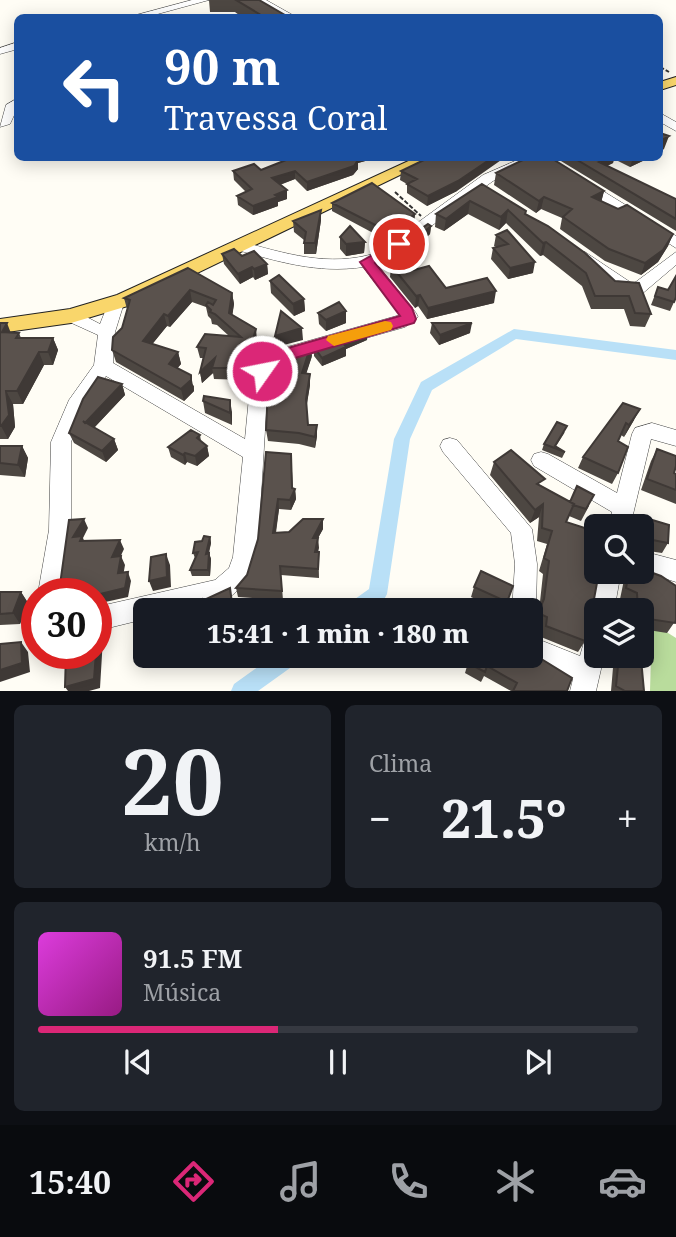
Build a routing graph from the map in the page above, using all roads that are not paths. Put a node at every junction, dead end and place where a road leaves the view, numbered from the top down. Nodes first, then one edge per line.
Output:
1 (204, 0) edge
2 (259, 0) edge
3 (146, 14) edge
4 (286, 14) edge
5 (14, 104) edge
6 (2, 124) edge
7 (398, 161) edge
8 (421, 161) edge
9 (525, 161) edge
10 (578, 179) edge
11 (676, 243) edge
12 (568, 245) edge
13 (239, 246) junction
14 (676, 257) edge
15 (367, 262) junction
16 (116, 303) junction
17 (0, 313) edge
18 (71, 316) junction
19 (0, 326) edge
20 (106, 332) junction
21 (103, 366) junction
22 (676, 438) edge
23 (450, 446) dead end
24 (253, 453) junction
25 (541, 460) dead end
26 (617, 514) edge
27 (622, 514) edge
28 (654, 565) edge
29 (676, 571) edge
30 (52, 578) edge
31 (525, 598) edge
32 (112, 615) edge
33 (543, 656) edge
34 (585, 681) edge

1 - 3 street
2 - 4 street
5 - 6 street
7 - 17 main road
8 - 13 main road
9 - 15 street
10 - 11 street
12 - 14 street
13 - 15 street
13 - 16 main road
15 - 24 street
16 - 18 main road
16 - 20 street
18 - 19 main road
18 - 20 street
20 - 21 street
21 - 24 street
21 - 30 street
22 - 27 street
23 - 31 street
24 - 32 street
25 - 26 street
28 - 29 street
33 - 34 street

